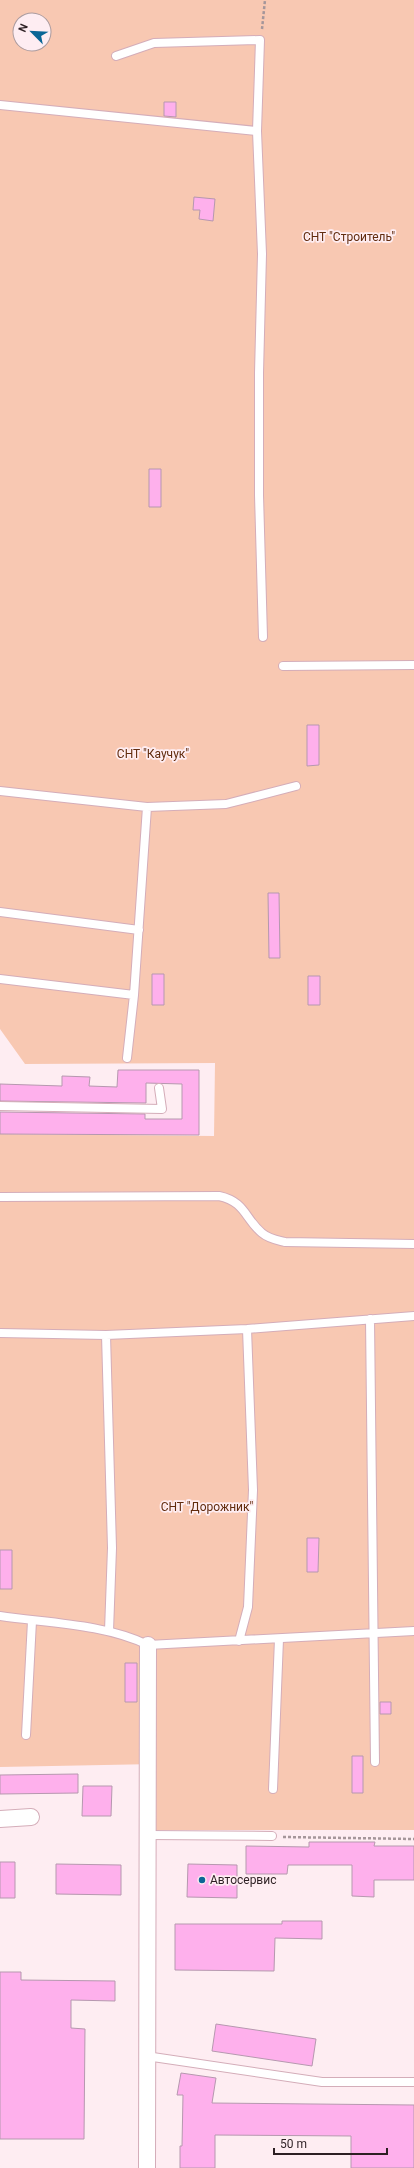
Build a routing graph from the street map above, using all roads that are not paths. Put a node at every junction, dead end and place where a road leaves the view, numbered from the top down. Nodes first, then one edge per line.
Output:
1 (116, 56) dead end
2 (0, 105) edge
3 (257, 131) junction
4 (263, 637) dead end
5 (414, 665) edge
6 (283, 666) dead end
7 (296, 786) dead end
8 (0, 791) edge
9 (147, 807) junction
10 (0, 912) edge
11 (139, 930) junction
12 (0, 979) edge
13 (134, 995) junction
14 (127, 1058) dead end
15 (158, 1088) dead end
16 (0, 1106) edge
17 (0, 1197) edge
18 (414, 1244) edge
19 (414, 1316) edge
20 (370, 1319) junction
21 (248, 1329) junction
22 (0, 1334) edge
23 (106, 1335) junction
24 (0, 1616) edge
25 (32, 1620) junction
26 (109, 1631) junction
27 (414, 1631) edge
28 (374, 1634) junction
29 (279, 1639) junction
30 (239, 1641) junction
31 (148, 1645) junction
32 (26, 1734) dead end
33 (375, 1762) dead end
34 (273, 1789) dead end
35 (31, 1817) dead end
36 (0, 1819) edge
37 (148, 1835) junction
38 (272, 1836) road end
39 (146, 2056) junction
40 (414, 2082) edge
41 (147, 2168) edge

1 - 3 lane
2 - 3 lane
3 - 4 lane
5 - 6 lane
7 - 9 lane
8 - 9 lane
9 - 11 lane
10 - 11 lane
11 - 13 lane
12 - 13 lane
13 - 14 lane
15 - 16 lane
17 - 18 lane
19 - 20 lane
20 - 21 lane
20 - 28 lane
21 - 23 lane
21 - 30 lane
22 - 23 lane
23 - 26 lane
24 - 25 lane
25 - 26 lane
25 - 32 lane
26 - 31 lane
27 - 28 lane
28 - 29 lane
28 - 33 lane
29 - 30 lane
29 - 34 lane
30 - 31 lane
31 - 37 street
35 - 36 street
37 - 38 lane
37 - 39 street
39 - 40 lane
39 - 41 street

